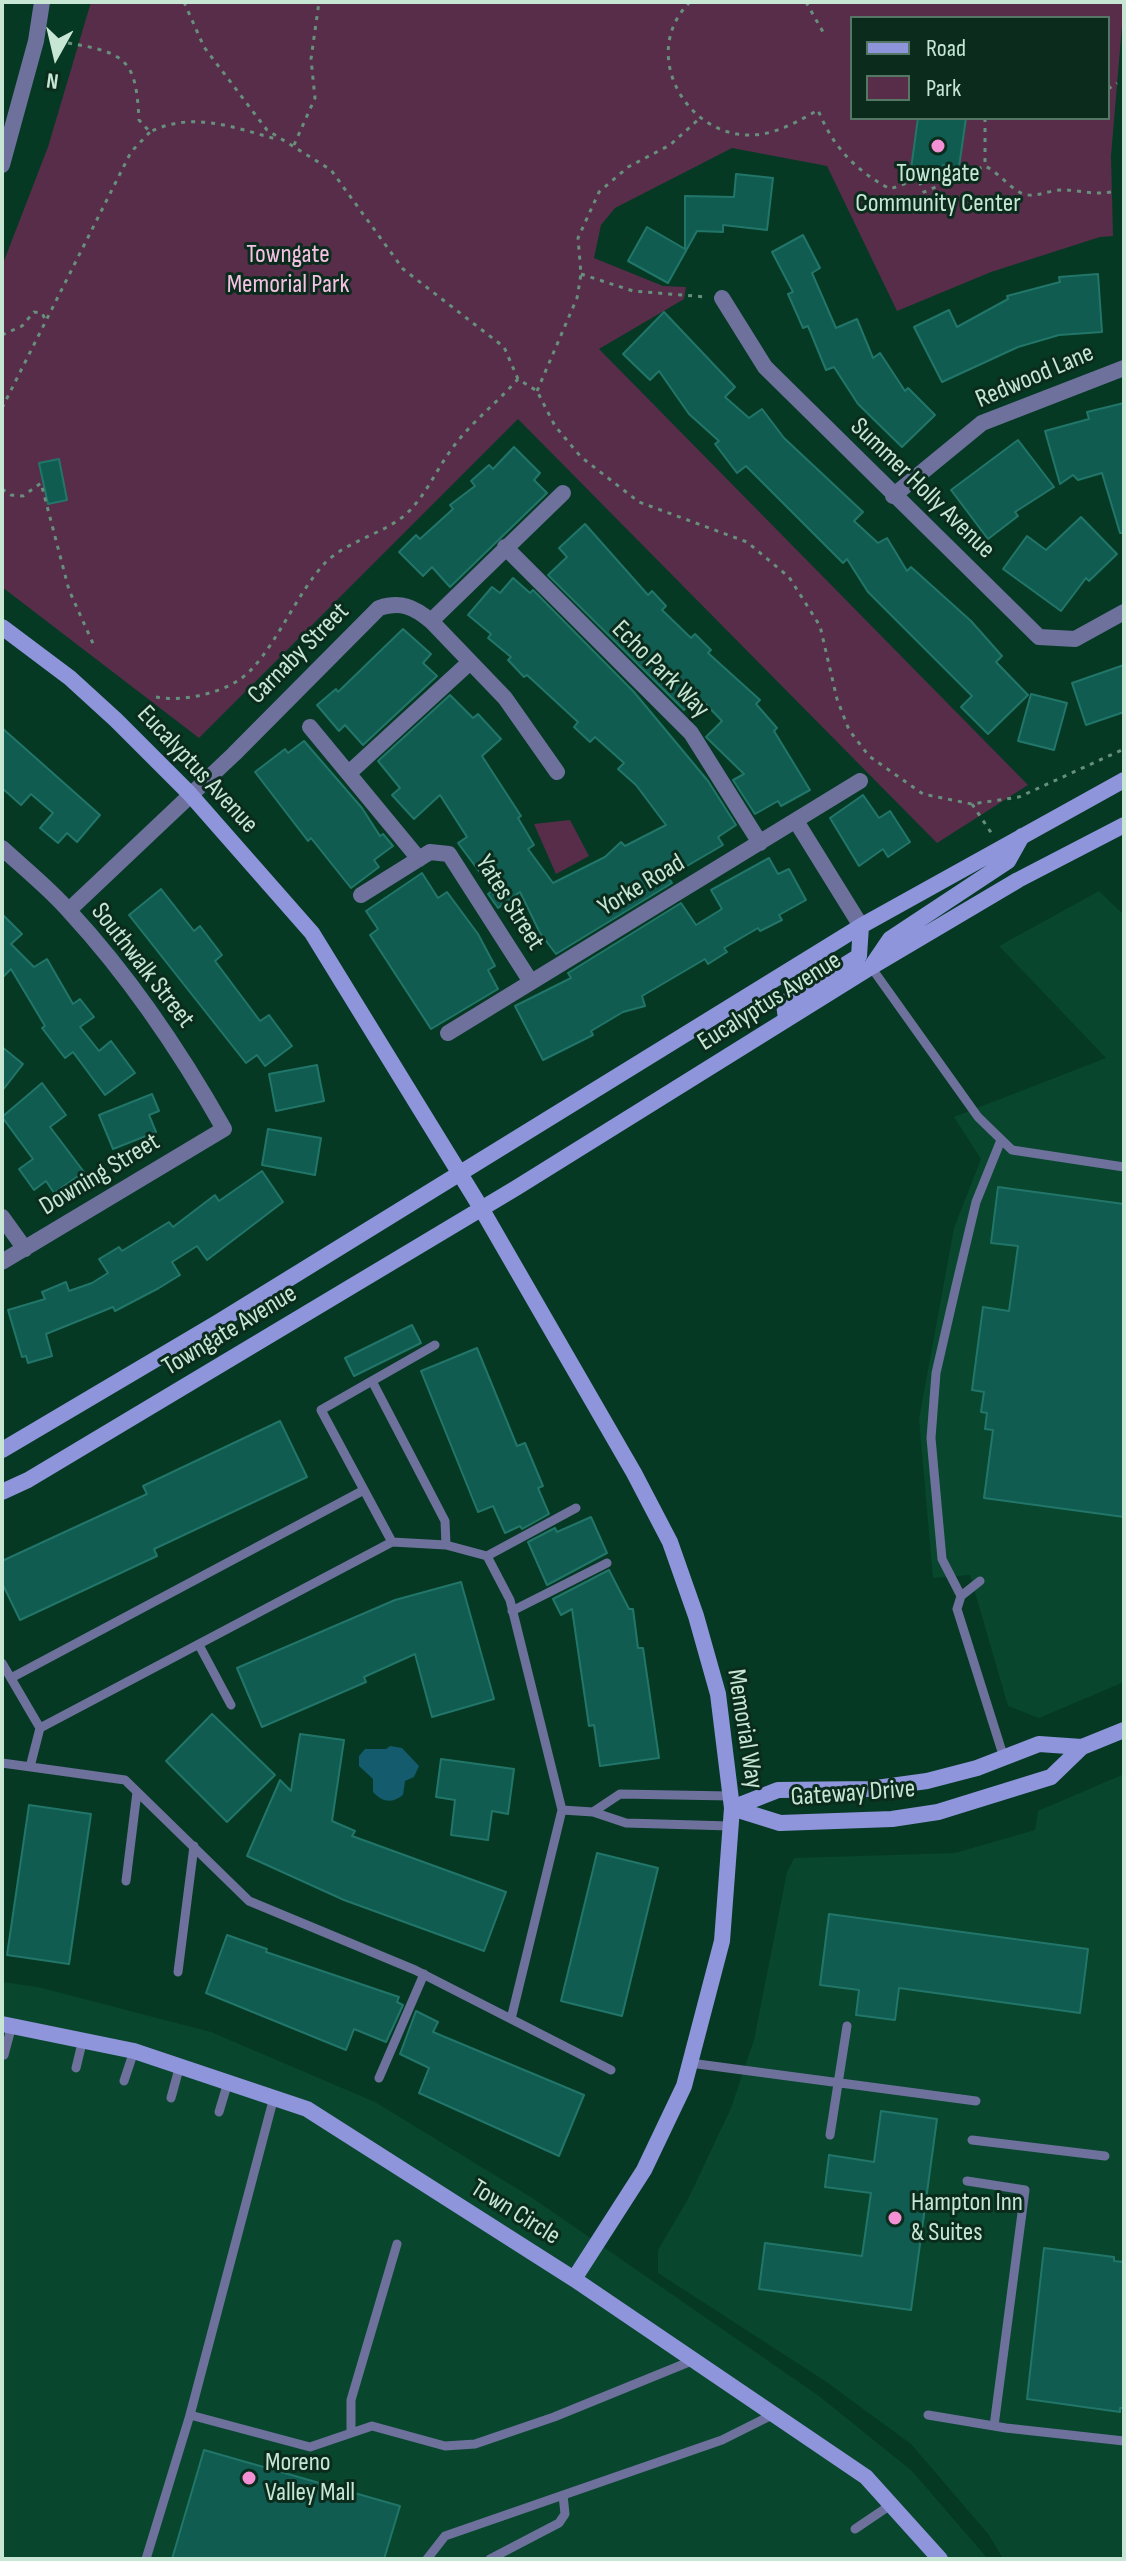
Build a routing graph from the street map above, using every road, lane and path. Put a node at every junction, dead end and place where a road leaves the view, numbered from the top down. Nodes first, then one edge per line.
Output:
1 (42, 2) edge
2 (184, 2) edge
3 (319, 2) edge
4 (690, 2) edge
5 (806, 2) edge
6 (823, 32) dead end
7 (68, 43) dead end
8 (1117, 83) dead end
9 (1110, 88) edge
10 (699, 119) junction
11 (985, 120) edge
12 (150, 132) junction
13 (279, 140) junction
14 (294, 145) junction
15 (2, 165) edge
16 (985, 166) junction
17 (1111, 192) dead end
18 (581, 274) junction
19 (722, 298) joint
20 (46, 321) junction
21 (2, 335) edge
22 (1124, 368) edge
23 (518, 379) junction
24 (537, 391) junction
25 (2, 408) edge
26 (2, 489) edge
27 (563, 493) dead end
28 (893, 496) junction
29 (505, 547) junction
30 (1124, 612) edge
31 (431, 621) junction
32 (2, 627) edge
33 (95, 648) dead end
34 (470, 662) junction
35 (156, 697) dead end
36 (310, 727) dead end
37 (1124, 749) edge
38 (350, 772) junction
39 (557, 772) dead end
40 (1124, 780) edge
41 (860, 781) dead end
42 (189, 793) junction
43 (972, 804) junction
44 (796, 821) junction
45 (1124, 825) edge
46 (1023, 834) junction
47 (760, 843) junction
48 (1001, 846) junction
49 (2, 848) edge
50 (419, 859) junction
51 (361, 895) dead end
52 (69, 910) junction
53 (861, 926) junction
54 (871, 967) junction
55 (531, 982) junction
56 (786, 1020) junction
57 (448, 1033) dead end
58 (224, 1129) joint
59 (1001, 1140) junction
60 (1124, 1167) edge
61 (459, 1173) junction
62 (481, 1208) junction
63 (2, 1217) edge
64 (25, 1249) junction
65 (2, 1262) edge
66 (435, 1345) dead end
67 (372, 1381) junction
68 (2, 1450) edge
69 (364, 1490) junction
70 (2, 1492) edge
71 (576, 1508) dead end
72 (392, 1542) junction
73 (446, 1545) junction
74 (487, 1556) junction
75 (607, 1563) dead end
76 (980, 1581) dead end
77 (961, 1596) junction
78 (512, 1611) junction
79 (199, 1645) junction
80 (2, 1663) edge
81 (11, 1678) junction
82 (231, 1705) dead end
83 (40, 1728) junction
84 (1124, 1730) edge
85 (1082, 1747) junction
86 (1004, 1758) junction
87 (2, 1763) edge
88 (30, 1767) junction
89 (137, 1792) junction
90 (731, 1802) junction
91 (562, 1810) junction
92 (593, 1812) junction
93 (730, 1826) junction
94 (194, 1846) junction
95 (126, 1881) dead end
96 (178, 1972) dead end
97 (424, 1974) junction
98 (511, 2019) junction
99 (7, 2025) edge
100 (847, 2026) dead end
101 (83, 2039) junction
102 (134, 2051) junction
103 (4, 2055) edge
104 (690, 2063) junction
105 (180, 2065) junction
106 (76, 2068) dead end
107 (611, 2070) dead end
108 (379, 2078) dead end
109 (124, 2081) dead end
110 (228, 2082) junction
111 (839, 2083) junction
112 (274, 2097) junction
113 (171, 2098) dead end
114 (976, 2101) dead end
115 (219, 2112) dead end
116 (830, 2135) dead end
117 (972, 2140) dead end
118 (1105, 2156) dead end
119 (967, 2181) dead end
120 (397, 2244) dead end
121 (574, 2279) junction
122 (694, 2360) junction
123 (774, 2414) junction
124 (190, 2415) junction
125 (928, 2415) dead end
126 (994, 2426) junction
127 (351, 2430) junction
128 (1124, 2441) edge
129 (563, 2495) junction
130 (892, 2504) junction
131 (855, 2529) dead end
132 (146, 2559) edge
133 (427, 2559) edge
134 (490, 2559) edge
135 (940, 2559) edge

1 - 15 street
2 - 13 path
3 - 14 path
4 - 10 path
5 - 6 path
7 - 12 path
8 - 9 path
10 - 16 path
10 - 18 path
11 - 16 path
12 - 13 path
12 - 20 path
13 - 14 path
14 - 23 path
16 - 17 path
18 - 19 path
18 - 24 path
19 - 28 street, Summer Holly Avenue
20 - 21 path
20 - 25 path
22 - 28 street, Redwood Lane
23 - 24 path
23 - 35 path
24 - 43 path
26 - 33 path
27 - 29 street
28 - 30 street, Summer Holly Avenue
29 - 31 street
29 - 47 street, Echo Park Way
31 - 34 street, Carnaby Street
31 - 42 street, Carnaby Street
32 - 42 street, Eucalyptus Avenue
34 - 38 street
34 - 39 street, Carnaby Street
36 - 38 street
37 - 43 path
38 - 50 street
40 - 46 street, Eucalyptus Avenue
41 - 44 street, Yorke Road
42 - 52 street, Carnaby Street
42 - 61 street, Eucalyptus Avenue
43 - 48 path
44 - 47 street, Yorke Road
44 - 53 street
45 - 54 street, Eucalyptus Avenue
46 - 48 street, Eucalyptus Avenue
46 - 54 street
47 - 55 street, Yorke Road
48 - 53 street, Eucalyptus Avenue
49 - 52 street, Southwalk Street
50 - 51 street
50 - 55 street, Yates Street
52 - 58 street, Southwalk Street
53 - 56 street
53 - 61 street, Eucalyptus Avenue
54 - 56 street, Eucalyptus Avenue
54 - 59 lane
55 - 57 street, Yorke Road
56 - 62 street, Eucalyptus Avenue
58 - 64 street, Downing Street
59 - 60 lane
59 - 77 lane
61 - 62 street, Eucalyptus Avenue
61 - 68 street, Towngate Avenue
62 - 70 street, Towngate Avenue
62 - 90 street, Memorial Way
63 - 64 street
64 - 65 street, Downing Street
66 - 67 lane
67 - 69 lane
67 - 73 lane
69 - 72 lane
69 - 81 lane
71 - 74 lane
72 - 73 lane
72 - 79 lane
73 - 74 lane
74 - 78 lane
75 - 78 lane
76 - 77 lane
77 - 86 lane
78 - 91 lane
79 - 82 lane
79 - 83 lane
80 - 81 lane
81 - 83 lane
83 - 88 lane
84 - 85 street, Gateway Drive
85 - 86 street, Gateway Drive
85 - 90 street, Gateway Drive
86 - 90 street, Gateway Drive
87 - 88 lane
88 - 89 lane
89 - 94 lane
89 - 95 lane
90 - 92 lane
90 - 93 street, Memorial Way
91 - 92 lane
91 - 98 lane
92 - 93 lane
93 - 104 street, Memorial Way
94 - 96 lane
94 - 97 lane
97 - 98 lane
97 - 108 lane
98 - 107 lane
99 - 101 street, Town Circle
99 - 103 lane
100 - 111 lane
101 - 102 street, Town Circle
101 - 106 lane
102 - 105 street, Town Circle
102 - 109 lane
104 - 111 lane
104 - 121 street, Memorial Way
105 - 110 street, Town Circle
105 - 113 lane
110 - 112 street, Town Circle
110 - 115 lane
111 - 114 lane
111 - 116 lane
112 - 121 street, Town Circle
112 - 124 lane
117 - 118 lane
119 - 126 lane
120 - 127 lane
121 - 122 street, Town Circle
122 - 123 street, Town Circle
122 - 127 lane
123 - 129 lane
123 - 130 street, Town Circle
124 - 127 lane
124 - 132 lane
125 - 126 lane
126 - 128 lane
129 - 133 lane
129 - 134 lane
130 - 131 lane
130 - 135 street, Town Circle

